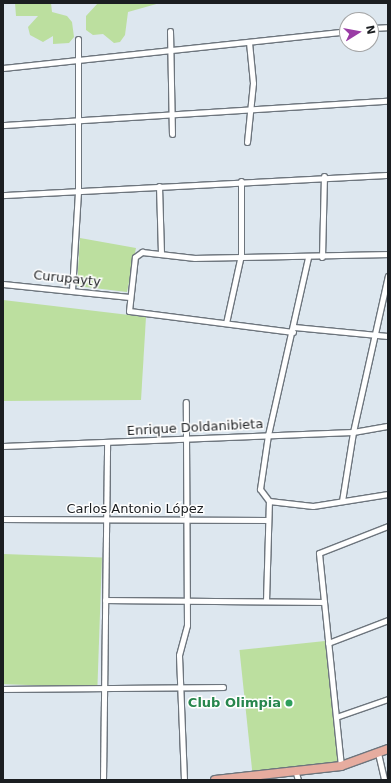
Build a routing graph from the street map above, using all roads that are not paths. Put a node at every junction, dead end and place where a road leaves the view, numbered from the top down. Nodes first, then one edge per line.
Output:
1 (170, 31) dead end
2 (339, 32) edge
3 (78, 39) dead end
4 (249, 42) junction
5 (171, 50) junction
6 (79, 60) junction
7 (3, 68) edge
8 (388, 101) edge
9 (250, 109) junction
10 (172, 114) junction
11 (79, 120) junction
12 (3, 125) edge
13 (172, 134) dead end
14 (247, 142) dead end
15 (388, 175) edge
16 (324, 176) junction
17 (241, 181) junction
18 (159, 186) junction
19 (78, 191) junction
20 (3, 195) edge
21 (161, 253) junction
22 (388, 254) edge
23 (240, 257) junction
24 (308, 257) junction
25 (322, 257) junction
26 (388, 276) edge
27 (3, 284) edge
28 (72, 290) junction
29 (129, 297) junction
30 (226, 323) junction
31 (293, 330) junction
32 (377, 334) junction
33 (388, 336) edge
34 (186, 402) dead end
35 (388, 426) edge
36 (353, 432) junction
37 (268, 435) junction
38 (187, 440) junction
39 (107, 442) junction
40 (3, 446) edge
41 (388, 494) edge
42 (269, 501) junction
43 (342, 501) junction
44 (3, 519) edge
45 (106, 520) junction
46 (187, 520) junction
47 (267, 520) junction
48 (388, 526) edge
49 (105, 600) junction
50 (186, 600) junction
51 (266, 601) junction
52 (324, 602) junction
53 (388, 620) edge
54 (328, 643) junction
55 (223, 687) dead end
56 (180, 688) junction
57 (3, 689) edge
58 (104, 689) junction
59 (388, 698) edge
60 (336, 717) junction
61 (388, 749) edge
62 (378, 753) junction
63 (341, 766) junction
64 (297, 777) edge
65 (103, 780) edge
66 (184, 780) edge
67 (215, 780) edge
68 (220, 780) edge
69 (384, 780) edge

1 - 5 street
2 - 4 street
3 - 6 street
4 - 5 street
4 - 9 street
5 - 6 street
5 - 10 street
6 - 7 street
6 - 11 street
8 - 9 street
9 - 10 street
9 - 14 street
10 - 11 street
10 - 13 street
11 - 12 street
11 - 19 street
15 - 16 street
16 - 17 street
16 - 25 street
17 - 18 street
17 - 23 street
18 - 19 street
18 - 21 street
19 - 20 street
19 - 28 street
21 - 23 street
21 - 29 street
22 - 25 street
23 - 24 street
23 - 30 street
24 - 25 street
24 - 31 street
26 - 32 street
27 - 28 street, Curupayty
28 - 29 street, Curupayty
29 - 30 street
30 - 31 street
31 - 32 street
31 - 37 street
32 - 33 street
32 - 36 street
34 - 38 street
35 - 36 street, Enrique Doldanibieta
36 - 37 street, Enrique Doldanibieta
36 - 43 street
37 - 38 street, Enrique Doldanibieta
37 - 42 street
38 - 39 street, Enrique Doldanibieta
38 - 46 street
39 - 40 street, Enrique Doldanibieta
39 - 45 street
41 - 43 street
42 - 43 street
42 - 47 street
44 - 45 street, Carlos Antonio López
45 - 46 street, Carlos Antonio López
45 - 49 street
46 - 47 street, Carlos Antonio López
46 - 50 street
47 - 51 street
48 - 52 street
49 - 50 street
49 - 58 street
50 - 51 street
50 - 56 street
51 - 52 street
52 - 54 street
53 - 54 street
54 - 60 street
55 - 56 street
56 - 58 street
56 - 66 street
57 - 58 street
58 - 65 street
59 - 60 street
60 - 63 street
61 - 62 main road
62 - 63 main road
62 - 69 street
63 - 64 main road
64 - 68 main road
67 - 68 main road

